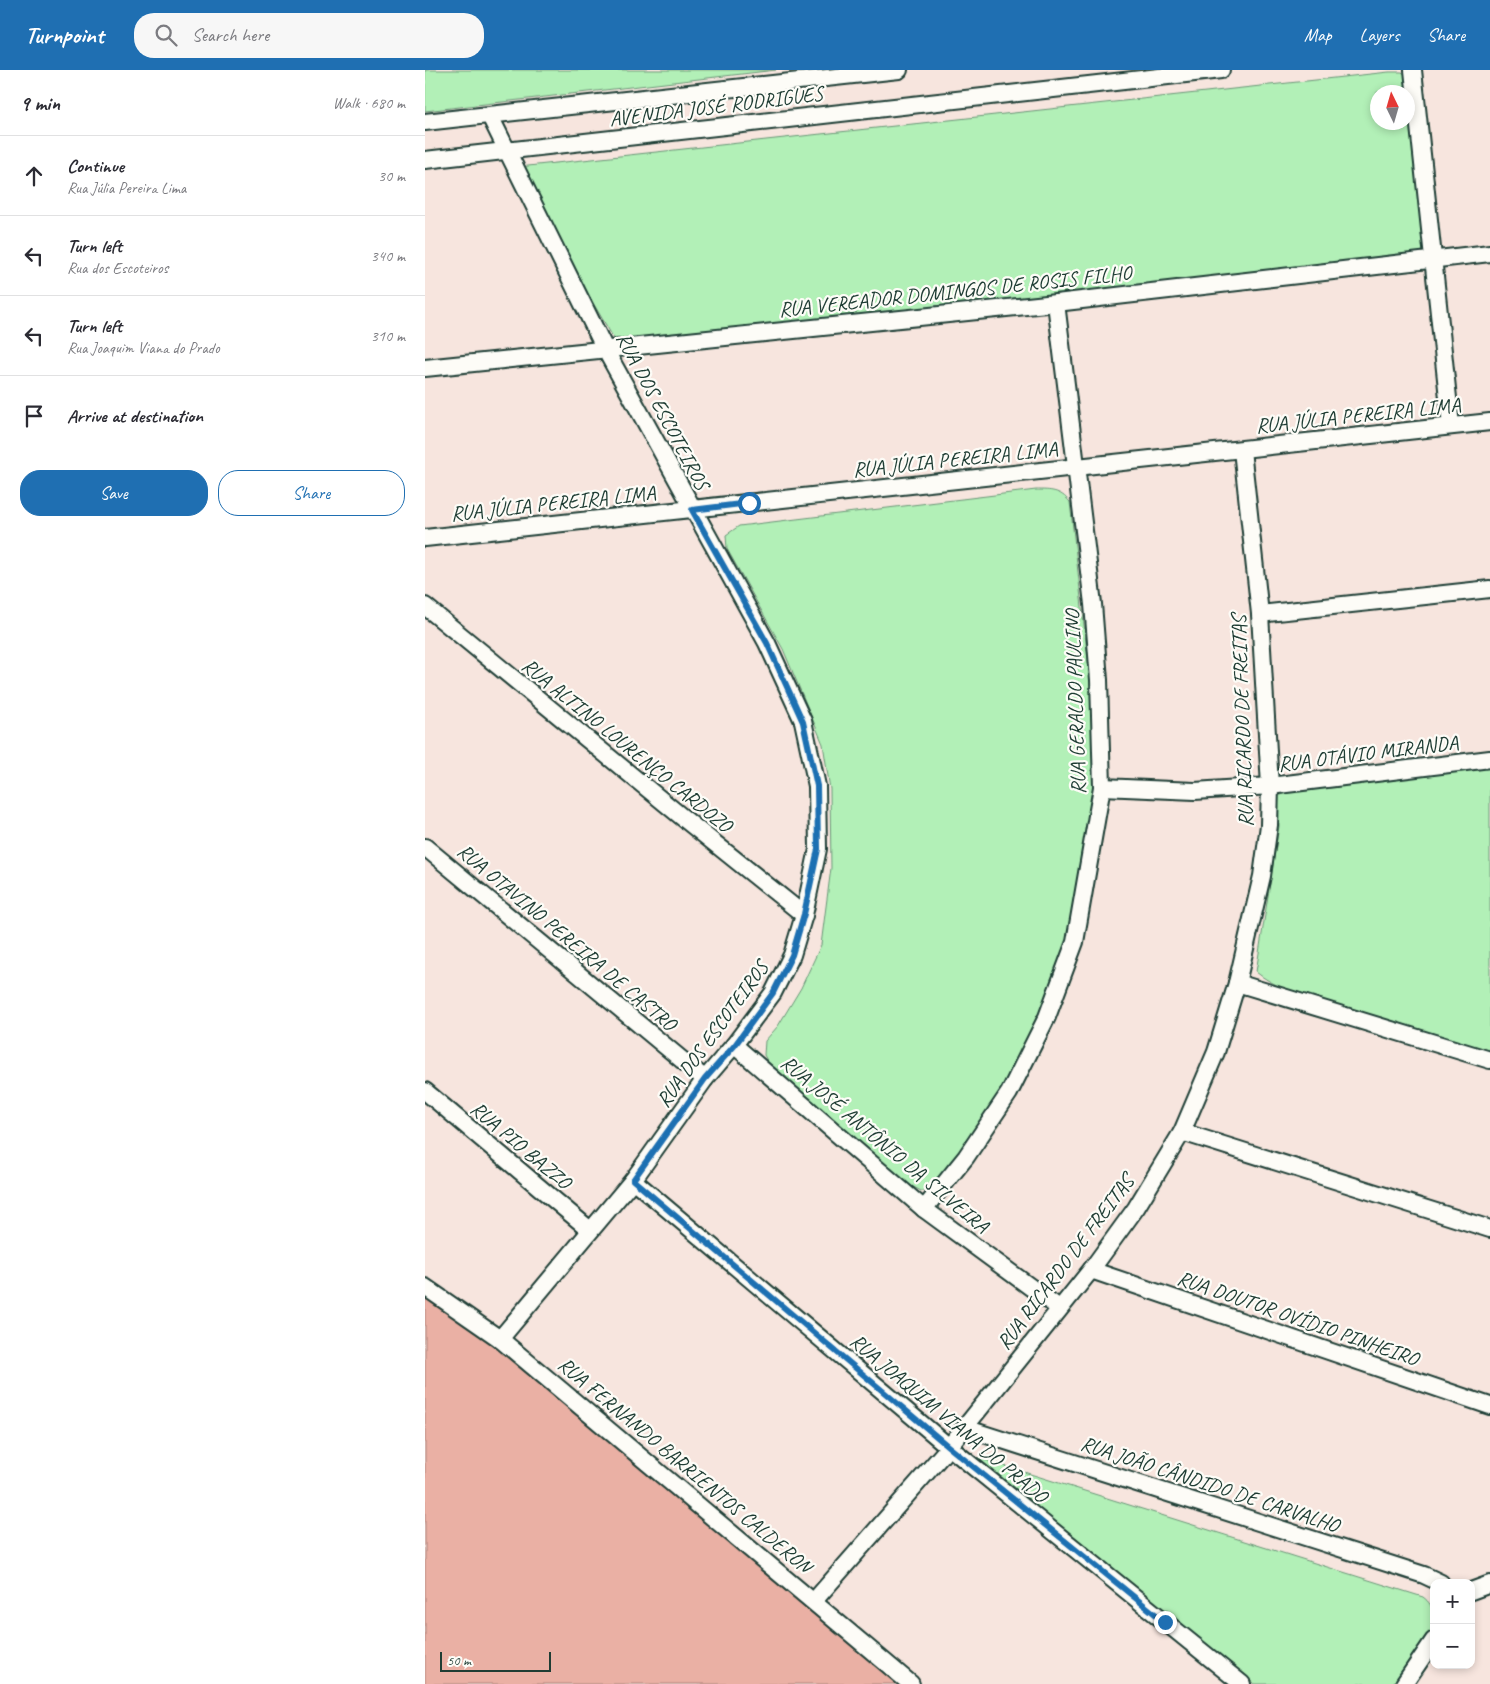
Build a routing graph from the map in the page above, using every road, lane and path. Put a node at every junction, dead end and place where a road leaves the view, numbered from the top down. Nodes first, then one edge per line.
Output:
1 (899, 70) edge
2 (1221, 70) edge
3 (1413, 70) edge
4 (489, 116) junction
5 (425, 122) edge
6 (508, 152) junction
7 (425, 160) edge
8 (1490, 253) edge
9 (1434, 258) junction
10 (1056, 302) junction
11 (605, 349) junction
12 (425, 368) edge
13 (1490, 422) edge
14 (1451, 426) junction
15 (1242, 450) junction
16 (1075, 468) junction
17 (692, 510) junction
18 (425, 538) edge
19 (1490, 589) edge
20 (425, 606) edge
21 (1260, 614) junction
22 (1490, 759) edge
23 (1270, 786) junction
24 (1102, 787) junction
25 (425, 847) edge
26 (804, 914) junction
27 (1237, 983) junction
28 (735, 1045) junction
29 (1490, 1060) edge
30 (705, 1079) junction
31 (425, 1091) edge
32 (1182, 1132) junction
33 (633, 1180) junction
34 (924, 1209) junction
35 (1490, 1229) edge
36 (590, 1230) junction
37 (1091, 1270) junction
38 (425, 1287) edge
39 (1059, 1308) junction
40 (500, 1339) junction
41 (1490, 1406) edge
42 (965, 1428) junction
43 (949, 1447) junction
44 (1432, 1579) edge
45 (1490, 1584) edge
46 (1475, 1590) edge
47 (814, 1601) junction
48 (1430, 1646) edge
49 (911, 1684) edge
50 (1242, 1684) edge
51 (1404, 1684) edge

1 - 4 street, AVENIDA JOSÉ RODRIGUES
2 - 6 street, AVENIDA JOSÉ RODRIGUES
3 - 9 street
4 - 5 street, AVENIDA JOSÉ RODRIGUES
4 - 6 street, RUA DOS ESCOTEIROS
6 - 7 street, AVENIDA JOSÉ RODRIGUES
6 - 11 street, RUA DOS ESCOTEIROS
8 - 9 street, RUA VEREADOR DOMINGOS DE ROSIS FILHO
9 - 10 street, RUA VEREADOR DOMINGOS DE ROSIS FILHO
9 - 14 street
10 - 11 street, RUA VEREADOR DOMINGOS DE ROSIS FILHO
10 - 16 street, RUA GERALDO PAULINO
11 - 12 street, RUA VEREADOR DOMINGOS DE ROSIS FILHO
11 - 17 street, RUA DOS ESCOTEIROS
13 - 14 street, RUA JÚLIA PEREIRA LIMA
14 - 15 street, RUA JÚLIA PEREIRA LIMA
15 - 16 street, RUA JÚLIA PEREIRA LIMA
15 - 21 street, RUA RICARDO DE FREITAS
16 - 17 street, RUA JÚLIA PEREIRA LIMA
16 - 24 street, RUA GERALDO PAULINO
17 - 18 street, RUA JÚLIA PEREIRA LIMA
17 - 26 street, RUA DOS ESCOTEIROS
19 - 21 street
20 - 26 street, RUA ALTINO LOURENÇO CARDOZO
21 - 23 street, RUA RICARDO DE FREITAS
22 - 23 street, RUA OTÁVIO MIRANDA
23 - 24 street, RUA OTÁVIO MIRANDA
23 - 27 street, RUA RICARDO DE FREITAS
24 - 34 street, RUA GERALDO PAULINO
25 - 30 street, RUA OTAVINO PEREIRA DE CASTRO
26 - 28 street, RUA DOS ESCOTEIROS
27 - 29 street
27 - 32 street, RUA RICARDO DE FREITAS
28 - 30 street, RUA DOS ESCOTEIROS
28 - 34 street, RUA JOSÉ ANTÔNIO DA SILVEIRA
30 - 33 street, RUA DOS ESCOTEIROS
31 - 36 street, RUA PIO BAZZO
32 - 35 street
32 - 37 street, RUA RICARDO DE FREITAS
33 - 36 street, RUA DOS ESCOTEIROS
33 - 43 street, RUA JOAQUIM VIANA DO PRADO
34 - 39 street, RUA JOSÉ ANTÔNIO DA SILVEIRA
36 - 40 street, RUA DOS ESCOTEIROS
37 - 39 street, RUA RICARDO DE FREITAS
37 - 41 street, RUA DOUTOR OVÍDIO PINHEIRO
38 - 40 street, RUA FERNANDO BARRIENTOS CALDERON
39 - 42 street, RUA RICARDO DE FREITAS
40 - 47 street, RUA FERNANDO BARRIENTOS CALDERON
42 - 43 street, RUA RICARDO DE FREITAS
42 - 44 street, RUA JOÃO CÂNDIDO DE CARVALHO
43 - 47 street, RUA RICARDO DE FREITAS
43 - 50 street, RUA JOAQUIM VIANA DO PRADO
45 - 46 street
47 - 49 street, RUA FERNANDO BARRIENTOS CALDERON
48 - 51 street

